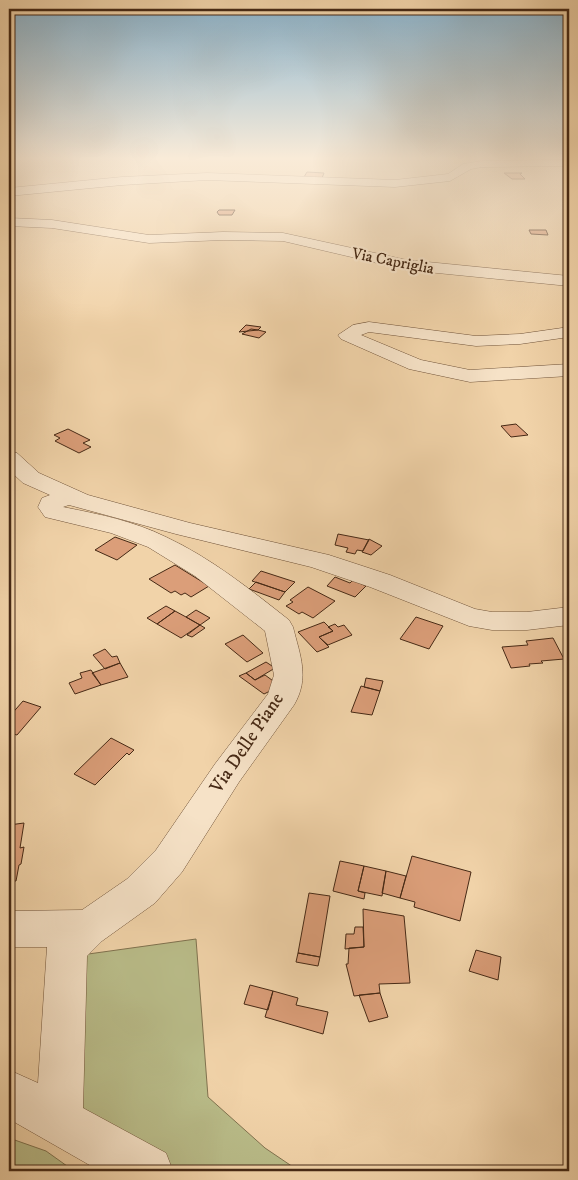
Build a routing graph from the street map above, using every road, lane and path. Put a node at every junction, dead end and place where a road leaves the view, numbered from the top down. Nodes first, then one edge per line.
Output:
1 (9, 222) edge
2 (569, 281) edge
3 (569, 332) edge
4 (569, 370) edge
5 (9, 458) edge
6 (80, 500) junction
7 (569, 616) edge
8 (88, 928) junction
9 (9, 929) edge
10 (9, 1093) edge
11 (59, 1123) junction
12 (148, 1171) edge

1 - 2 street, Via Capriglia
3 - 4 street
5 - 6 street
6 - 7 street
6 - 8 street, Via Delle Piane
8 - 9 street
8 - 11 street
10 - 11 street
11 - 12 street

